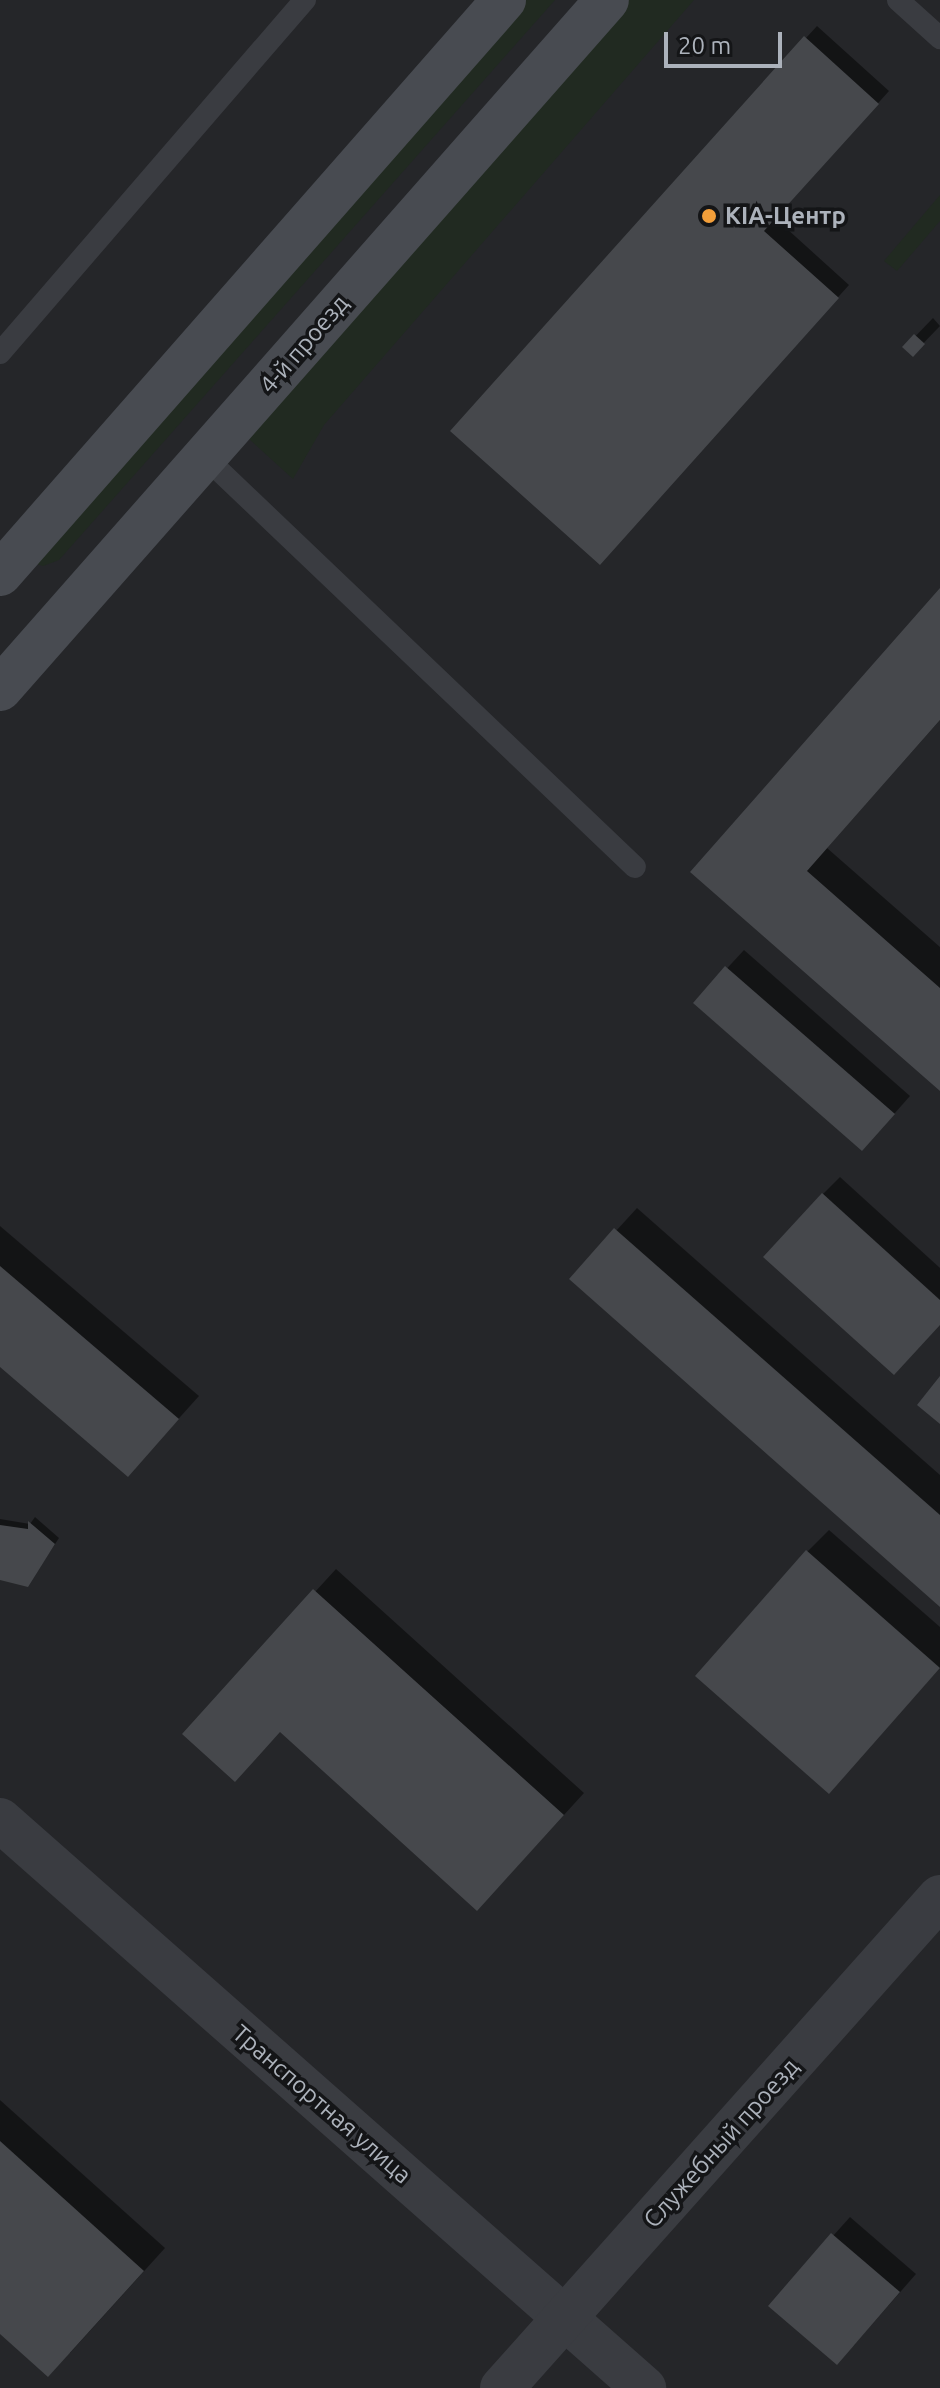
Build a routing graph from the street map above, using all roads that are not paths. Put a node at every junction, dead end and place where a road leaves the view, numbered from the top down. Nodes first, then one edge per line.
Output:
1 (305, 0) edge
2 (504, 0) edge
3 (607, 0) edge
4 (898, 0) edge
5 (940, 38) edge
6 (0, 353) edge
7 (205, 457) junction
8 (0, 574) edge
9 (0, 689) edge
10 (635, 867) dead end
11 (0, 1820) edge
12 (940, 1897) edge
13 (565, 2318) junction
14 (502, 2388) edge
15 (644, 2388) edge

1 - 6 lane
2 - 8 main road
3 - 7 main road, 4-й проезд
4 - 5 lane
7 - 9 main road, 4-й проезд
7 - 10 lane
11 - 13 street, Транспортная улица
12 - 13 street, Служебный проезд
13 - 14 street, Служебный проезд
13 - 15 street, Транспортная улица

